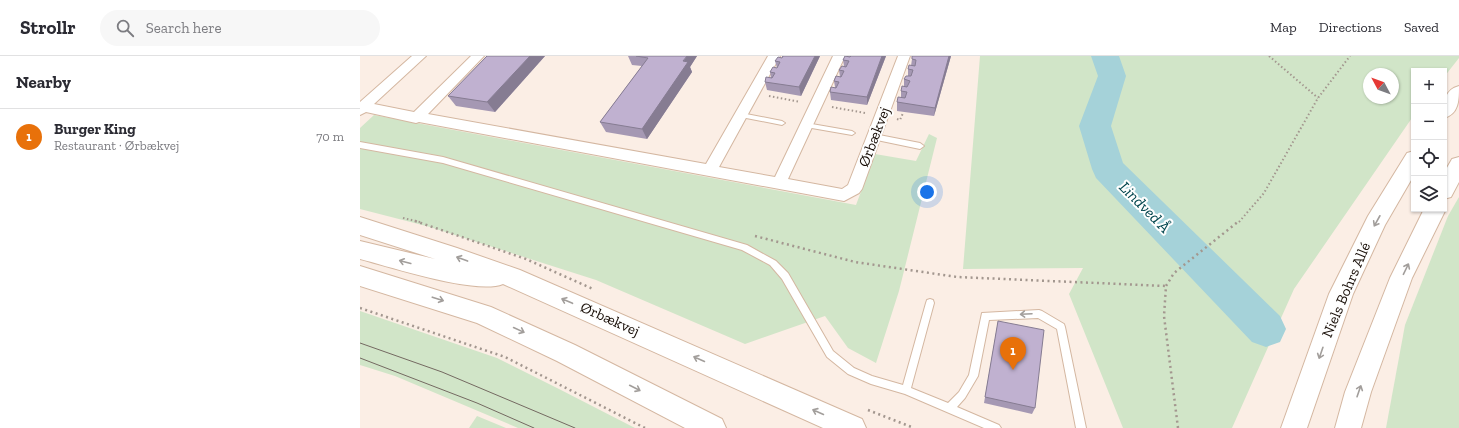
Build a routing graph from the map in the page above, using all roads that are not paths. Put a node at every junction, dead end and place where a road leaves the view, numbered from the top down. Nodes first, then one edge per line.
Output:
1 (420, 56) edge
2 (478, 56) edge
3 (774, 56) edge
4 (839, 56) edge
5 (904, 56) edge
6 (1459, 92) edge
7 (361, 108) edge
8 (1447, 108) edge
9 (741, 115) junction
10 (416, 118) junction
11 (782, 123) dead end
12 (806, 125) junction
13 (852, 133) dead end
14 (874, 137) junction
15 (360, 145) edge
16 (920, 146) dead end
17 (1411, 163) edge
18 (1459, 164) edge
19 (709, 171) junction
20 (779, 183) junction
21 (1447, 186) edge
22 (1434, 212) edge
23 (360, 226) edge
24 (360, 250) edge
25 (360, 276) edge
26 (512, 277) junction
27 (930, 303) dead end
28 (906, 390) junction
29 (950, 408) junction
30 (982, 426) edge
31 (713, 428) edge
32 (853, 428) edge
33 (996, 428) edge
34 (1081, 428) edge
35 (1294, 428) edge
36 (1348, 428) edge

1 - 7 street, Ørbækvej
2 - 10 street
3 - 9 street
4 - 12 street
5 - 14 street, Ørbækvej
6 - 8 main road
7 - 10 street, Ørbækvej
9 - 11 lane
9 - 19 street
10 - 19 street, Ørbækvej
12 - 13 lane
12 - 20 street
14 - 16 lane
14 - 20 street, Ørbækvej
15 - 28 lane
17 -> 35 main road, Niels Bohrs Allé
18 - 21 main road
19 - 20 street, Ørbækvej
36 -> 22 main road
26 -> 23 main road, Ørbækvej
26 -> 24 main road
25 -> 31 main road
32 -> 26 main road, Ørbækvej
27 - 28 lane
28 - 29 lane
29 - 30 lane
34 -> 29 lane
30 - 33 lane

